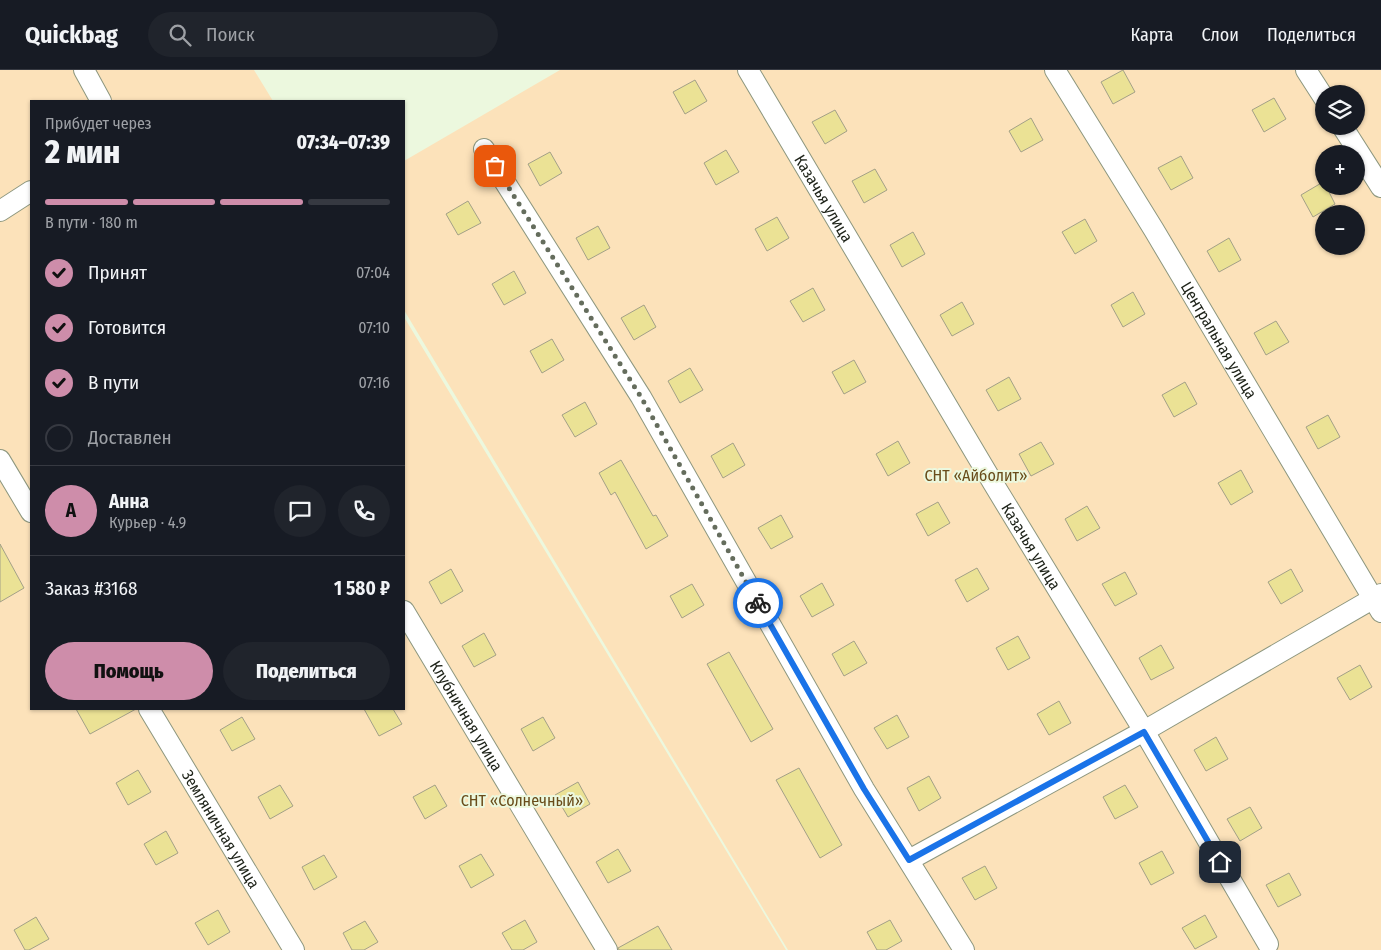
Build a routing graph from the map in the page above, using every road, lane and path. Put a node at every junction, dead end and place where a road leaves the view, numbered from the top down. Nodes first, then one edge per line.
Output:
1 (84, 70) edge
2 (748, 70) edge
3 (1055, 70) edge
4 (1306, 70) edge
5 (1316, 85) edge
6 (100, 100) edge
7 (1348, 135) edge
8 (484, 149) dead end
9 (1381, 187) edge
10 (30, 192) edge
11 (0, 211) edge
12 (0, 460) edge
13 (30, 510) edge
14 (1378, 602) edge
15 (405, 613) edge
16 (150, 710) edge
17 (1144, 732) junction
18 (909, 860) junction
19 (1268, 944) dead end
20 (294, 950) edge
21 (607, 950) edge
22 (964, 950) edge

1 - 6 street
2 - 17 street, Казачья улица
3 - 14 street, Центральная улица
4 - 5 street
7 - 9 street
8 - 18 street
10 - 11 street
12 - 13 street
14 - 17 street
15 - 21 street, Клубничная улица
16 - 20 street, Земляничная улица
17 - 18 street
17 - 19 street, Казачья улица
18 - 22 street

